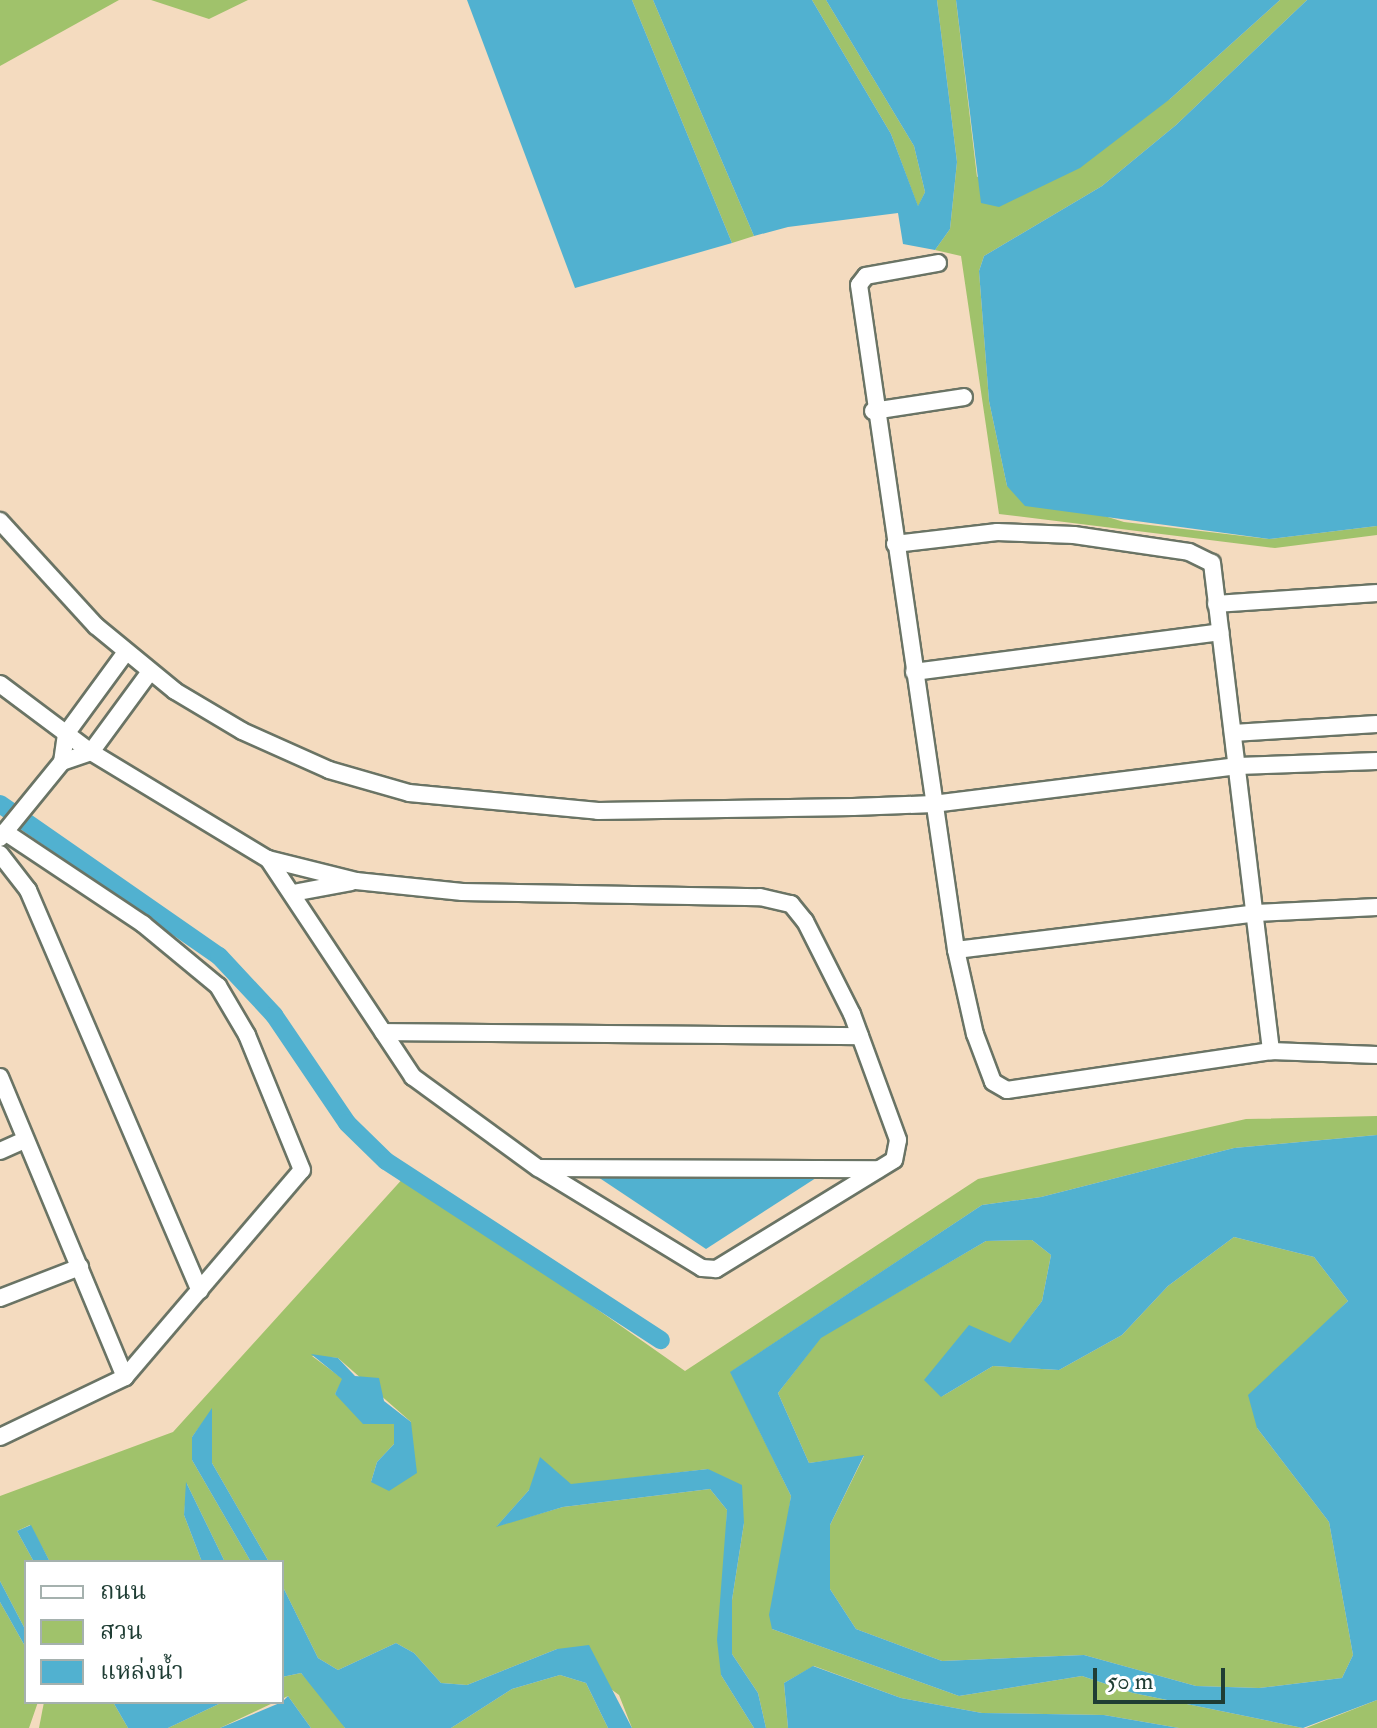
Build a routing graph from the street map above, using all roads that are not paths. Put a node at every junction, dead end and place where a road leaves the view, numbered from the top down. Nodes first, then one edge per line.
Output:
1 (938, 263) dead end
2 (964, 397) dead end
3 (873, 411) junction
4 (0, 521) edge
5 (895, 544) junction
6 (1377, 593) edge
7 (1216, 604) junction
8 (1220, 632) junction
9 (126, 652) junction
10 (914, 672) junction
11 (149, 673) junction
12 (0, 684) edge
13 (1377, 724) edge
14 (1233, 733) junction
15 (66, 734) junction
16 (91, 752) junction
17 (1377, 761) edge
18 (62, 762) junction
19 (1238, 766) junction
20 (933, 804) junction
21 (4, 833) edge
22 (0, 854) edge
23 (41, 855) junction
24 (268, 859) junction
25 (20, 877) junction
26 (356, 881) junction
27 (293, 893) junction
28 (1377, 907) edge
29 (1256, 913) junction
30 (956, 950) junction
31 (383, 1032) junction
32 (860, 1036) junction
33 (1271, 1051) junction
34 (1377, 1055) edge
35 (0, 1077) edge
36 (25, 1140) junction
37 (0, 1151) edge
38 (538, 1168) junction
39 (880, 1169) junction
40 (80, 1267) junction
41 (200, 1291) junction
42 (0, 1298) edge
43 (125, 1377) junction
44 (0, 1437) edge

1 - 3 street
2 - 3 street
3 - 5 street
4 - 9 street
5 - 7 street
5 - 10 street
6 - 7 street
7 - 8 street
8 - 10 street
8 - 14 street
9 - 11 street
9 - 15 street
10 - 20 street
11 - 16 street
11 - 20 street
12 - 15 street
13 - 14 street
14 - 19 street
15 - 16 street
15 - 18 street
16 - 18 street
16 - 24 street
17 - 19 street
18 - 21 street
19 - 20 street
19 - 29 street
20 - 30 street
21 - 23 street
22 - 25 street
23 - 25 street
23 - 41 street
24 - 26 street
24 - 27 street
25 - 41 street
26 - 27 street
26 - 32 street
27 - 31 street
28 - 29 street
29 - 30 street
29 - 33 street
30 - 33 street
31 - 32 street
31 - 38 street
32 - 39 street
33 - 34 street
35 - 36 street
36 - 37 street
36 - 40 street
38 - 39 street
38 - 39 street
40 - 42 street
40 - 43 street
41 - 43 street
43 - 44 street

